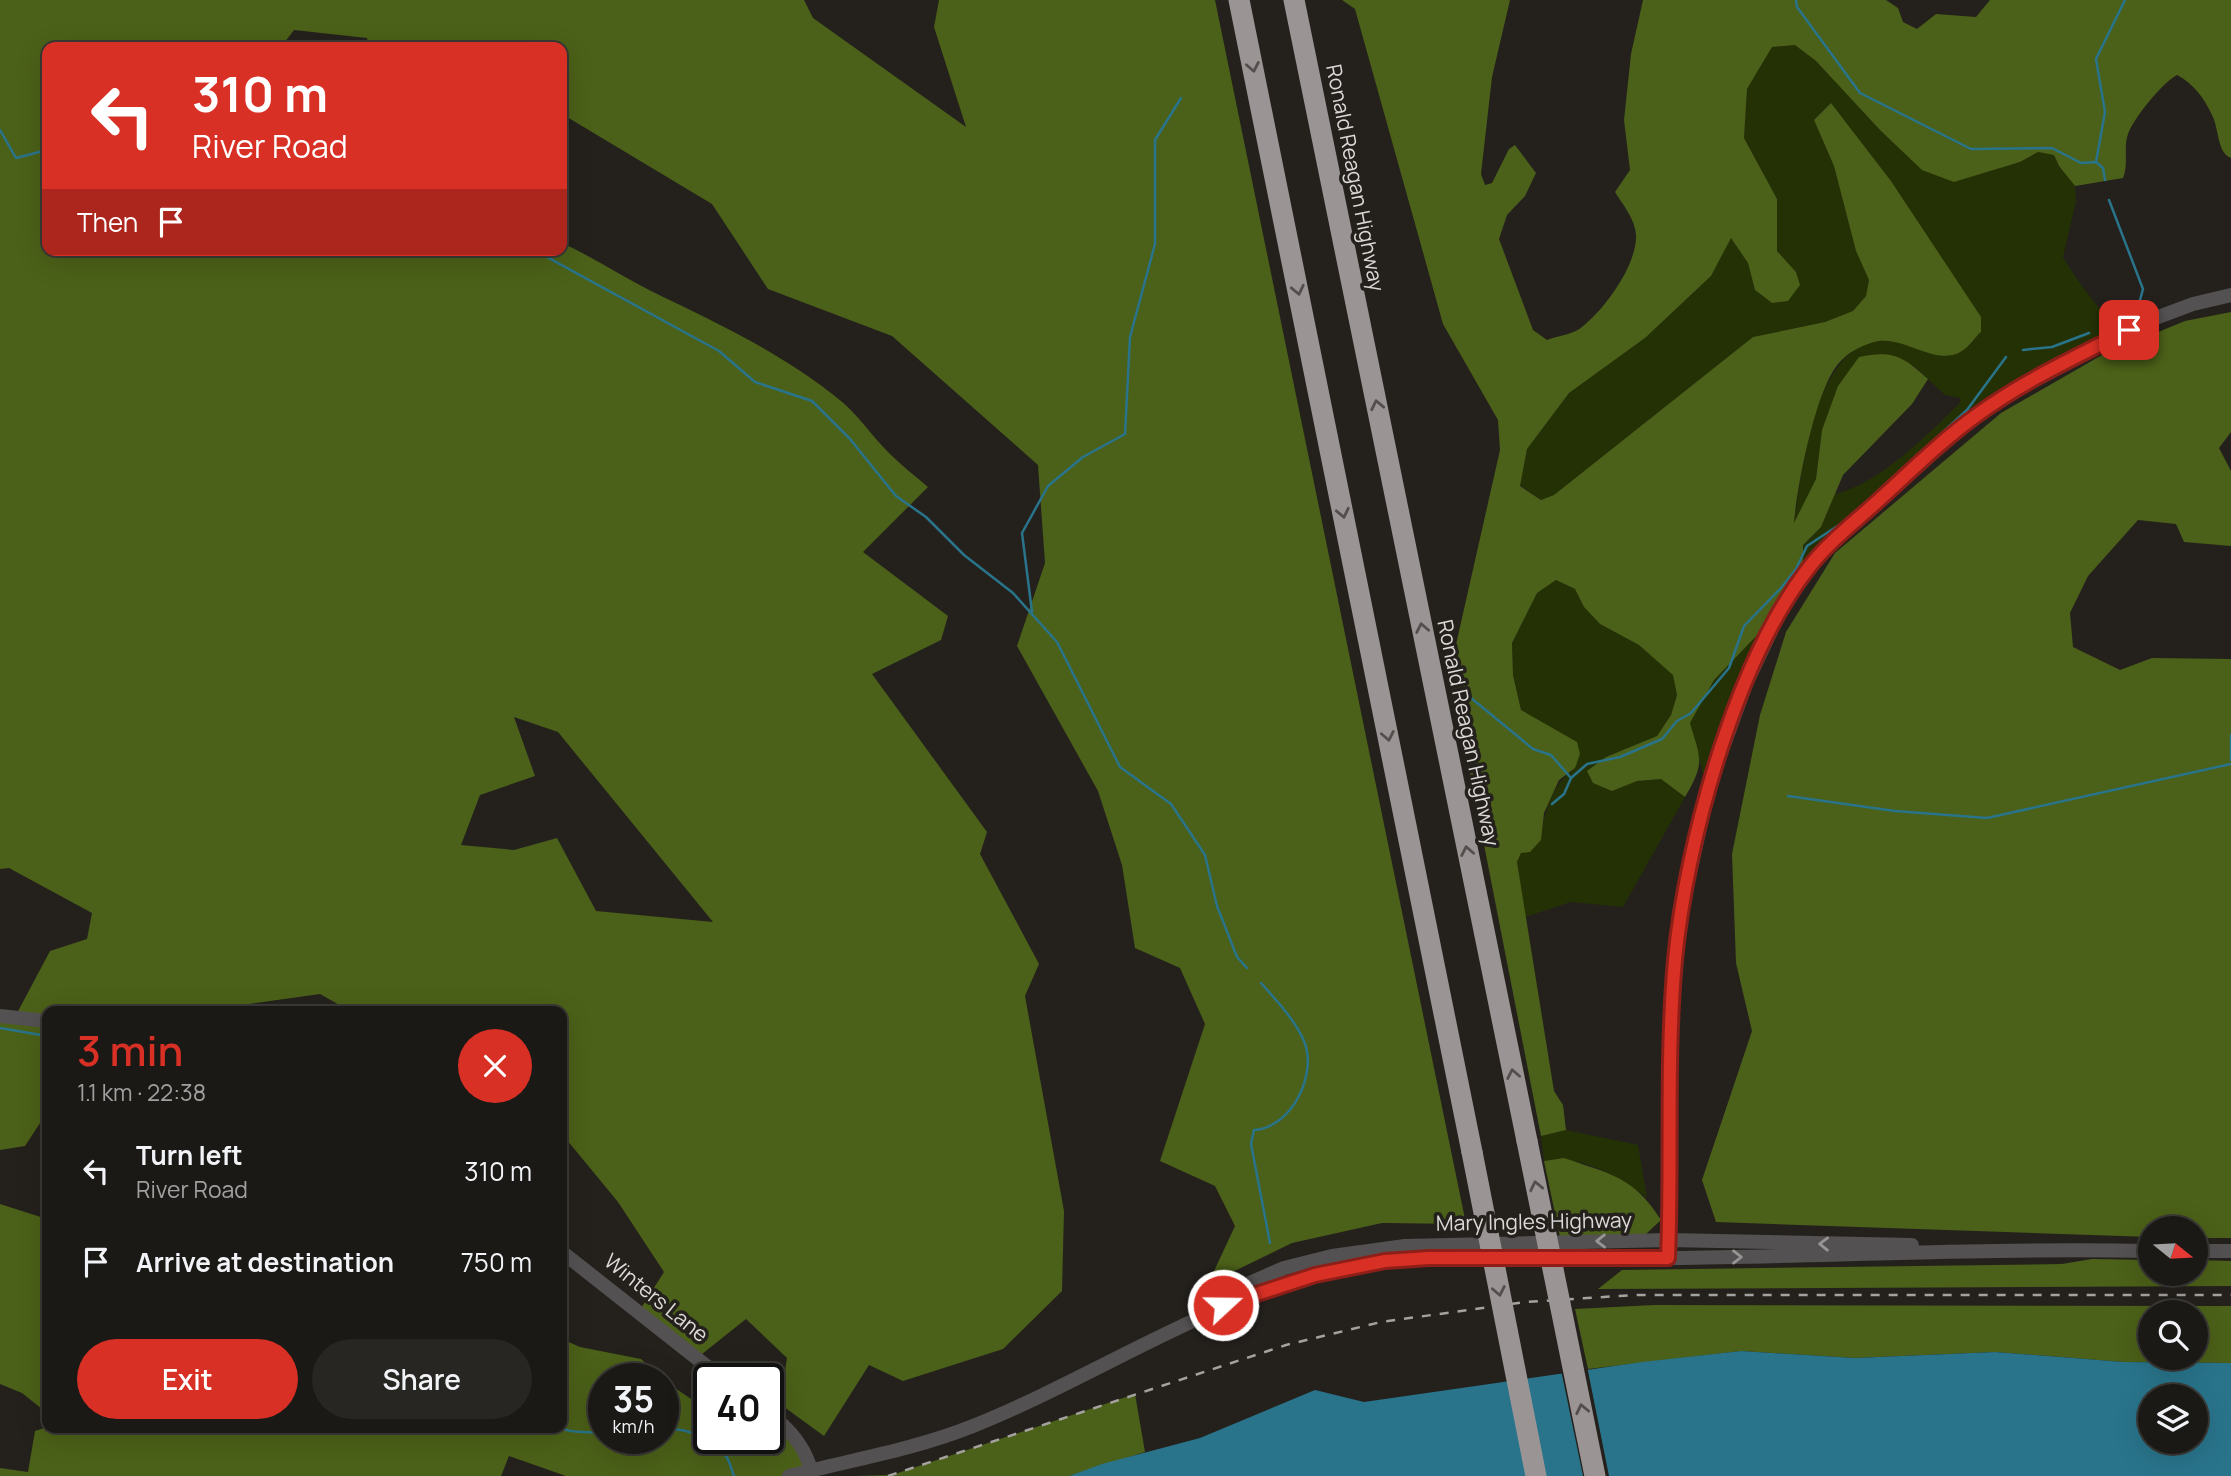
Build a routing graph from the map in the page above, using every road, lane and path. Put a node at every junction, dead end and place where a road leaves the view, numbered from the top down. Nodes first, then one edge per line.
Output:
1 (1239, 0) edge
2 (1294, 0) edge
3 (2231, 295) edge
4 (0, 1016) edge
5 (42, 1020) edge
6 (1669, 1240) junction
7 (1990, 1250) junction
8 (2138, 1251) edge
9 (2208, 1251) edge
10 (2231, 1251) edge
11 (567, 1256) edge
12 (1668, 1258) junction
13 (1142, 1344) junction
14 (703, 1363) edge
15 (784, 1427) edge
16 (811, 1470) junction
17 (789, 1476) edge
18 (1536, 1476) edge
19 (1595, 1476) edge

1 -> 18 highway, bridge
19 -> 2 highway, Ronald Reagan Highway, bridge
3 - 6 street
4 - 5 street
7 -> 6 street, Mary Ingles Highway
6 - 12 street
6 -> 13 street, Mary Ingles Highway
7 - 8 street, Mary Ingles Highway
12 -> 7 street, Mary Ingles Highway
9 - 10 street
11 - 14 street, Winters Lane
12 - 13 street, Mary Ingles Highway
13 - 16 street, Mary Ingles Highway
15 - 16 street
16 - 17 street, Mary Ingles Highway

